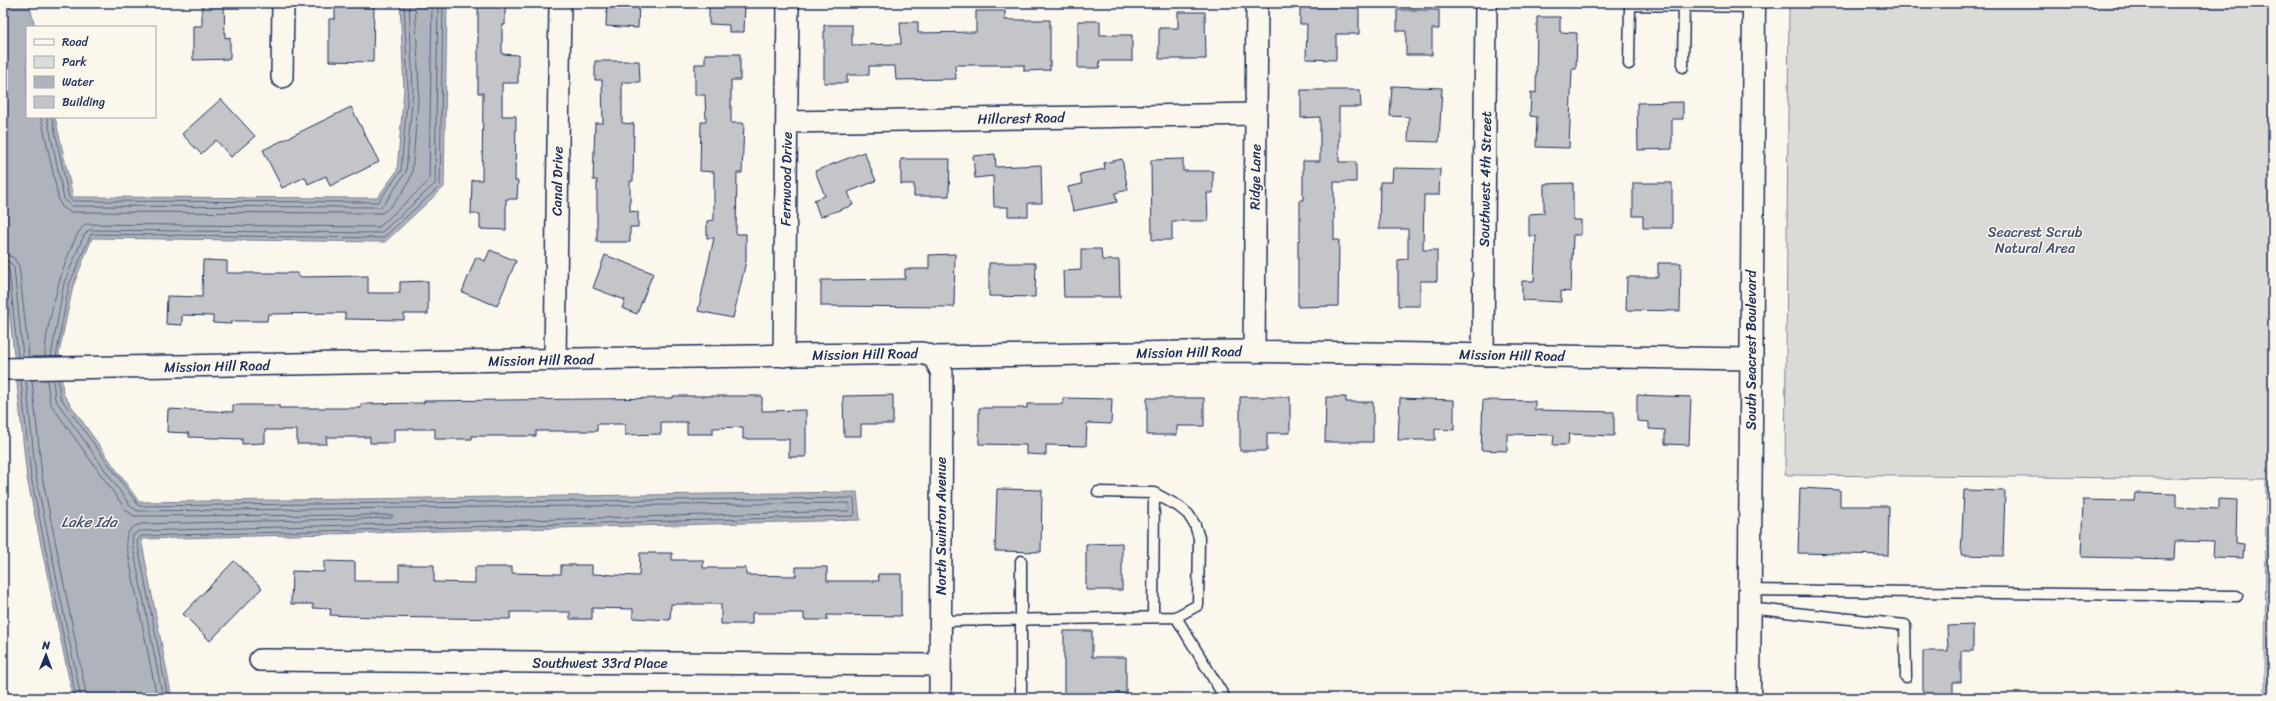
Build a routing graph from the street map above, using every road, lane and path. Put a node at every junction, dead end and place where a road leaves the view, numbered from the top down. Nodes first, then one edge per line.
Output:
1 (283, 3) edge
2 (560, 3) edge
3 (788, 3) edge
4 (1257, 3) edge
5 (1486, 3) edge
6 (1630, 4) edge
7 (1684, 5) edge
8 (1754, 5) edge
9 (1629, 64) dead end
10 (1683, 67) dead end
11 (282, 77) dead end
12 (1256, 114) junction
13 (787, 122) junction
14 (1254, 352) junction
15 (1483, 355) junction
16 (784, 356) junction
17 (934, 357) junction
18 (1751, 359) junction
19 (555, 360) junction
20 (6, 369) edge
21 (1098, 492) dead end
22 (1154, 493) junction
23 (1021, 561) dead end
24 (2237, 596) dead end
25 (1749, 599) junction
26 (1153, 617) junction
27 (1176, 617) junction
28 (1021, 620) junction
29 (940, 622) junction
30 (260, 660) dead end
31 (940, 665) junction
32 (1906, 677) dead end
33 (940, 698) edge
34 (1021, 698) edge
35 (1225, 698) edge
36 (1749, 698) edge

1 - 11 street
2 - 19 street, Canal Drive
3 - 13 street, Fernwood Drive
4 - 12 street, Ridge Lane
5 - 15 street, Southwest 4th Street
6 - 7 lane
6 - 9 lane
7 - 8 lane
7 - 10 lane
8 - 18 street, South Seacrest Boulevard
12 - 13 street, Hillcrest Road
12 - 14 street, Ridge Lane
13 - 16 street, Fernwood Drive
14 - 15 street, Mission Hill Road
14 - 17 street, Mission Hill Road
15 - 18 street, Mission Hill Road
16 - 17 street, Mission Hill Road
16 - 19 street, Mission Hill Road
17 - 29 street, North Swinton Avenue
18 - 25 street, South Seacrest Boulevard
19 - 20 street, Mission Hill Road
21 - 22 lane
22 - 26 lane
22 - 27 lane
23 - 28 lane
24 - 25 lane
25 - 32 lane
25 - 36 street, South Seacrest Boulevard
26 - 27 lane
26 - 28 lane
27 - 35 lane
28 - 29 lane
28 - 34 lane
29 - 31 street, North Swinton Avenue
30 - 31 street, Southwest 33rd Place
31 - 33 street, North Swinton Avenue

